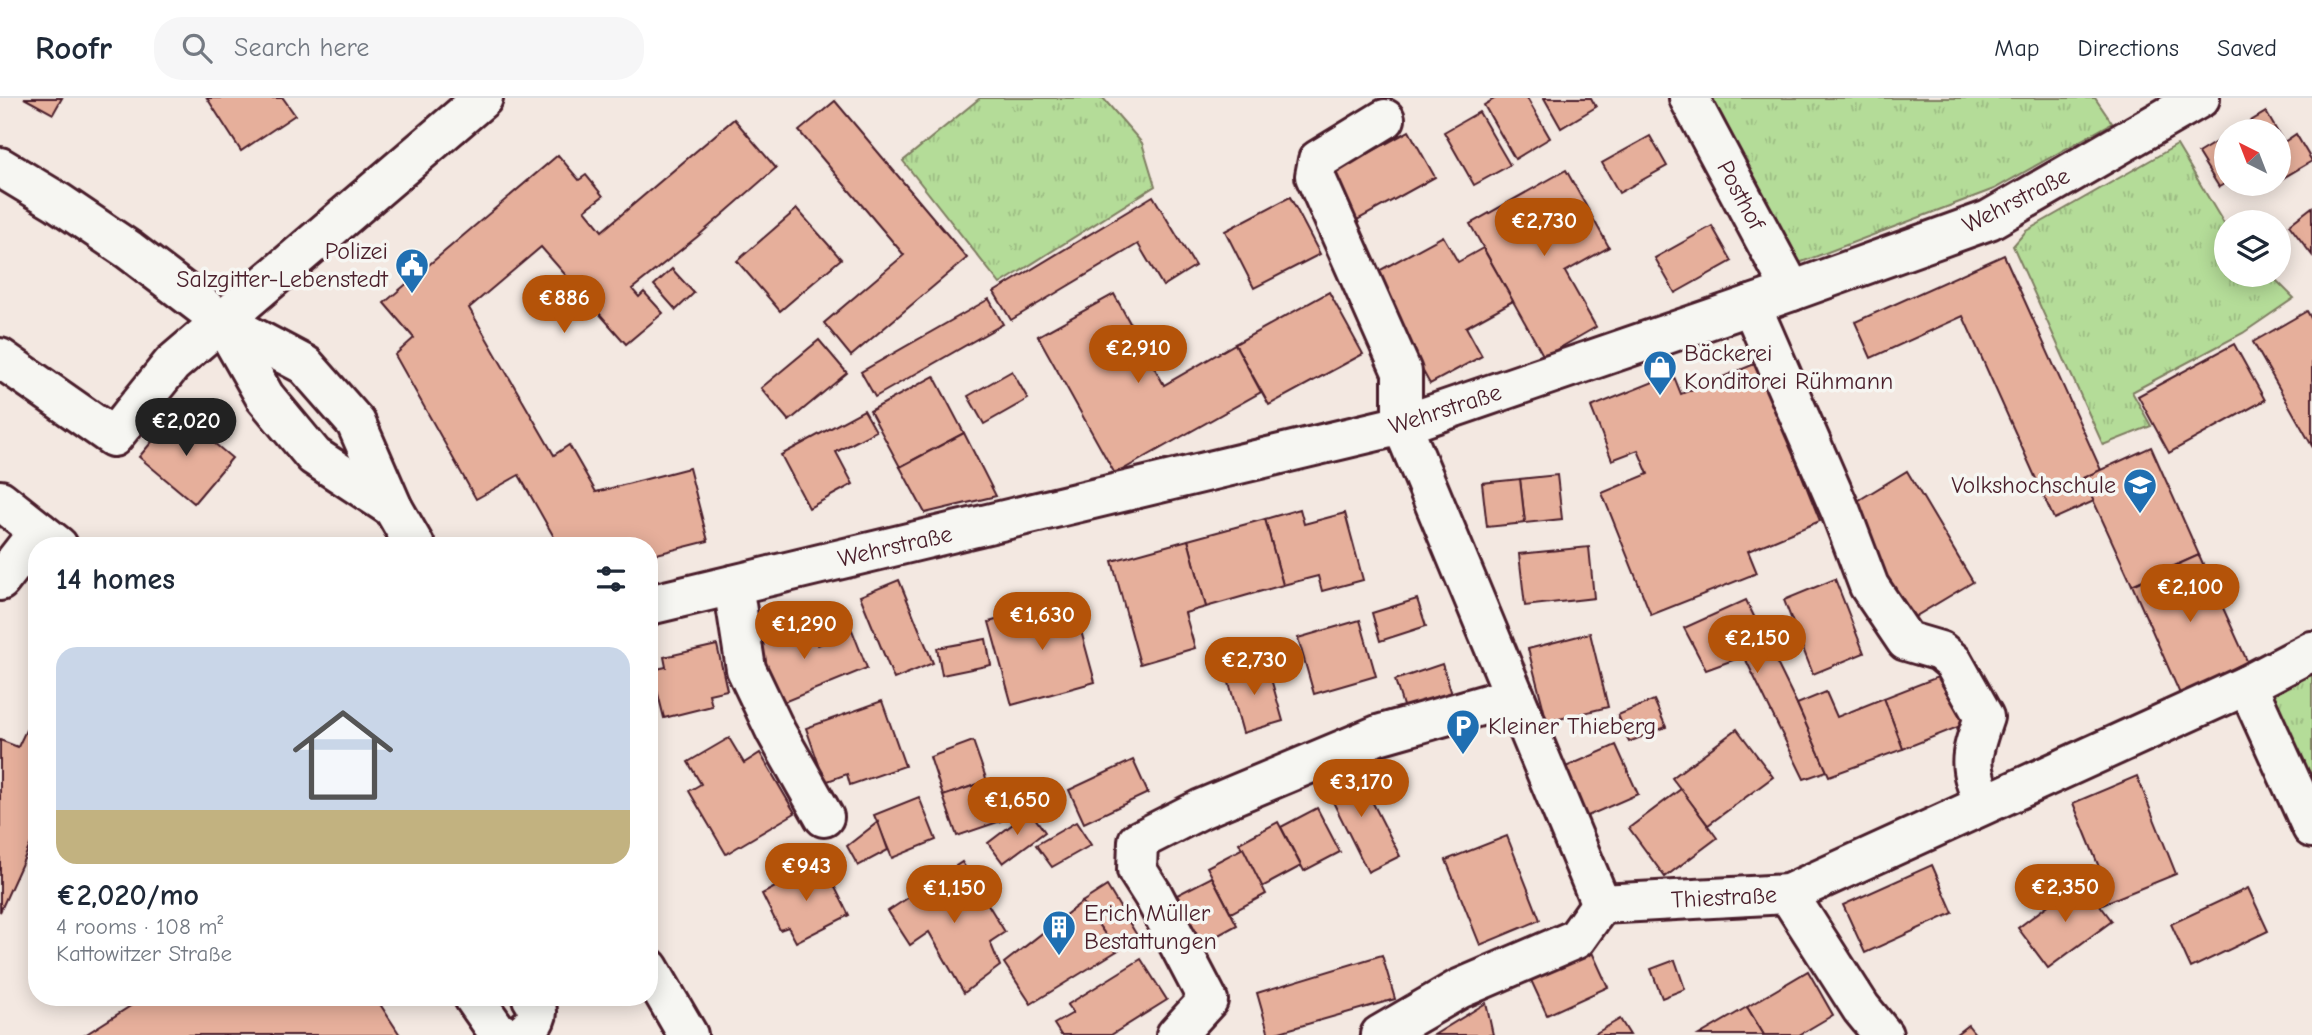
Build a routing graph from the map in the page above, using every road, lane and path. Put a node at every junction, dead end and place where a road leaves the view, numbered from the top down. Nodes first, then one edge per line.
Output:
1 (483, 98) edge
2 (1689, 98) edge
3 (2200, 98) edge
4 (1385, 119) dead end
5 (0, 167) edge
6 (1792, 291) junction
7 (1751, 306) junction
8 (222, 321) junction
9 (0, 358) edge
10 (1402, 425) junction
11 (0, 500) edge
12 (393, 508) junction
13 (46, 537) edge
14 (410, 537) edge
15 (28, 557) edge
16 (0, 581) edge
17 (733, 585) junction
18 (658, 603) edge
19 (2312, 651) edge
20 (2247, 685) junction
21 (1515, 696) junction
22 (1984, 804) junction
23 (824, 817) dead end
24 (2312, 828) edge
25 (1788, 894) junction
26 (1601, 904) junction
27 (658, 983) edge
28 (480, 1006) edge
29 (537, 1006) edge
30 (505, 1035) edge
31 (520, 1035) edge
32 (688, 1035) edge
33 (1176, 1035) edge
34 (1380, 1035) edge
35 (1883, 1035) edge

1 - 8 street
2 - 6 street, Posthof
3 - 6 street, Wehrstraße
4 - 10 street
5 - 8 street
6 - 7 street, Wehrstraße
7 - 10 street, Wehrstraße
7 - 22 street
8 - 9 street
8 - 12 street
8 - 12 street
10 - 17 street, Wehrstraße
10 - 21 street
11 - 13 street
12 - 14 street
15 - 16 street
17 - 18 street, Wehrstraße
17 - 23 street
19 - 20 street, Thiestraße
20 - 22 street, Thiestraße
20 - 24 street
21 - 26 street
21 - 33 street
22 - 25 street, Thiestraße
25 - 26 street, Thiestraße
25 - 35 street
26 - 34 street
27 - 32 street
28 - 30 street
29 - 31 street

